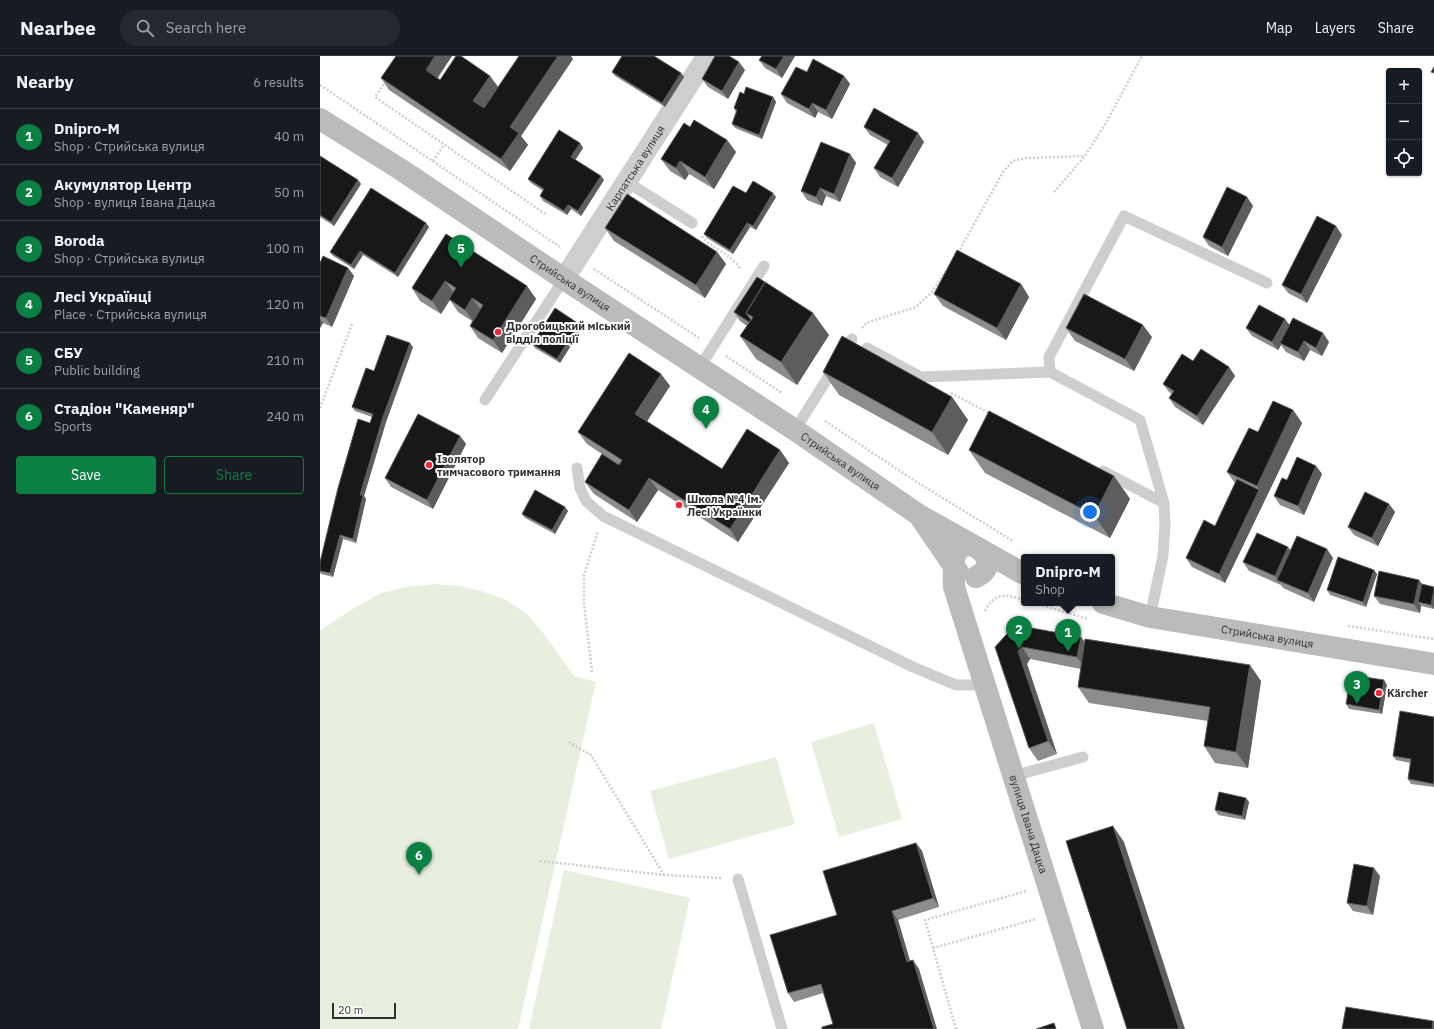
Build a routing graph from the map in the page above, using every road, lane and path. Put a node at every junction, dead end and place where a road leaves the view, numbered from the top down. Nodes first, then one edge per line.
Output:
1 (707, 56) edge
2 (1142, 56) edge
3 (387, 79) edge
4 (320, 85) edge
5 (320, 119) edge
6 (444, 145) junction
7 (1085, 156) junction
8 (433, 161) junction
9 (627, 182) junction
10 (1054, 192) dead end
11 (547, 215) dead end
12 (692, 223) dead end
13 (707, 243) edge
14 (956, 256) edge
15 (578, 258) junction
16 (764, 266) dead end
17 (948, 268) edge
18 (564, 279) junction
19 (1267, 283) dead end
20 (750, 289) junction
21 (352, 324) dead end
22 (852, 339) joint
23 (713, 347) junction
24 (867, 348) edge
25 (700, 367) junction
26 (1050, 372) junction
27 (485, 400) dead end
28 (320, 408) edge
29 (981, 409) dead end
30 (808, 410) junction
31 (994, 416) edge
32 (795, 430) junction
33 (578, 468) dead end
34 (1096, 468) edge
35 (1164, 503) junction
36 (919, 515) junction
37 (603, 516) junction
38 (1017, 543) dead end
39 (978, 547) junction
40 (1031, 551) dead end
41 (1036, 554) edge
42 (955, 567) junction
43 (1021, 573) edge
44 (1021, 574) edge
45 (976, 577) junction
46 (1113, 606) edge
47 (1150, 617) junction
48 (964, 620) junction
49 (1434, 664) edge
50 (592, 672) dead end
51 (984, 683) junction
52 (569, 742) dead end
53 (1083, 757) dead end
54 (1013, 776) junction
55 (540, 861) dead end
56 (664, 875) junction
57 (738, 879) joint
58 (1032, 889) dead end
59 (1040, 918) dead end
60 (933, 948) junction
61 (782, 1029) edge
62 (956, 1029) edge
63 (1093, 1029) edge

1 - 9 street, Карпатська вулиця
2 - 7 path
3 - 6 path
4 - 8 path
5 - 18 main road, Стрийська вулиця
6 - 8 path
6 - 11 path
7 - 10 path
7 - 14 path
8 - 15 path
9 - 12 lane
9 - 15 street, Карпатська вулиця
13 - 20 path
15 - 18 street, Карпатська вулиця
15 - 23 path
16 - 20 lane
17 - 22 path
18 - 25 main road, Стрийська вулиця
18 - 27 lane
19 - 26 lane
20 - 23 lane
21 - 28 path
22 - 30 lane
23 - 25 lane
23 - 30 path
24 - 26 lane
25 - 32 main road, Стрийська вулиця
26 - 35 lane
29 - 31 path
30 - 32 lane
30 - 38 path
32 - 36 main road, Стрийська вулиця
33 - 37 lane
34 - 35 lane
35 - 47 lane
36 - 39 main road, Стрийська вулиця
36 - 42 main road, Стрийська вулиця
37 - 50 path
37 - 51 lane
39 - 42 main road
39 - 43 main road, Стрийська вулиця
39 - 45 main road
40 - 41 path
42 - 45 main road, Стрийська вулиця
42 - 48 main road, вулиця Івана Дацка
44 - 45 main road, Стрийська вулиця
45 - 48 main road
46 - 47 main road, Стрийська вулиця
47 - 49 main road, Стрийська вулиця
48 - 51 main road, вулиця Івана Дацка
51 - 54 main road, вулиця Івана Дацка
52 - 56 path
53 - 54 lane
54 - 63 main road, вулиця Івана Дацка
55 - 56 path
56 - 57 path
57 - 61 lane
58 - 60 path
59 - 60 path
60 - 62 path

